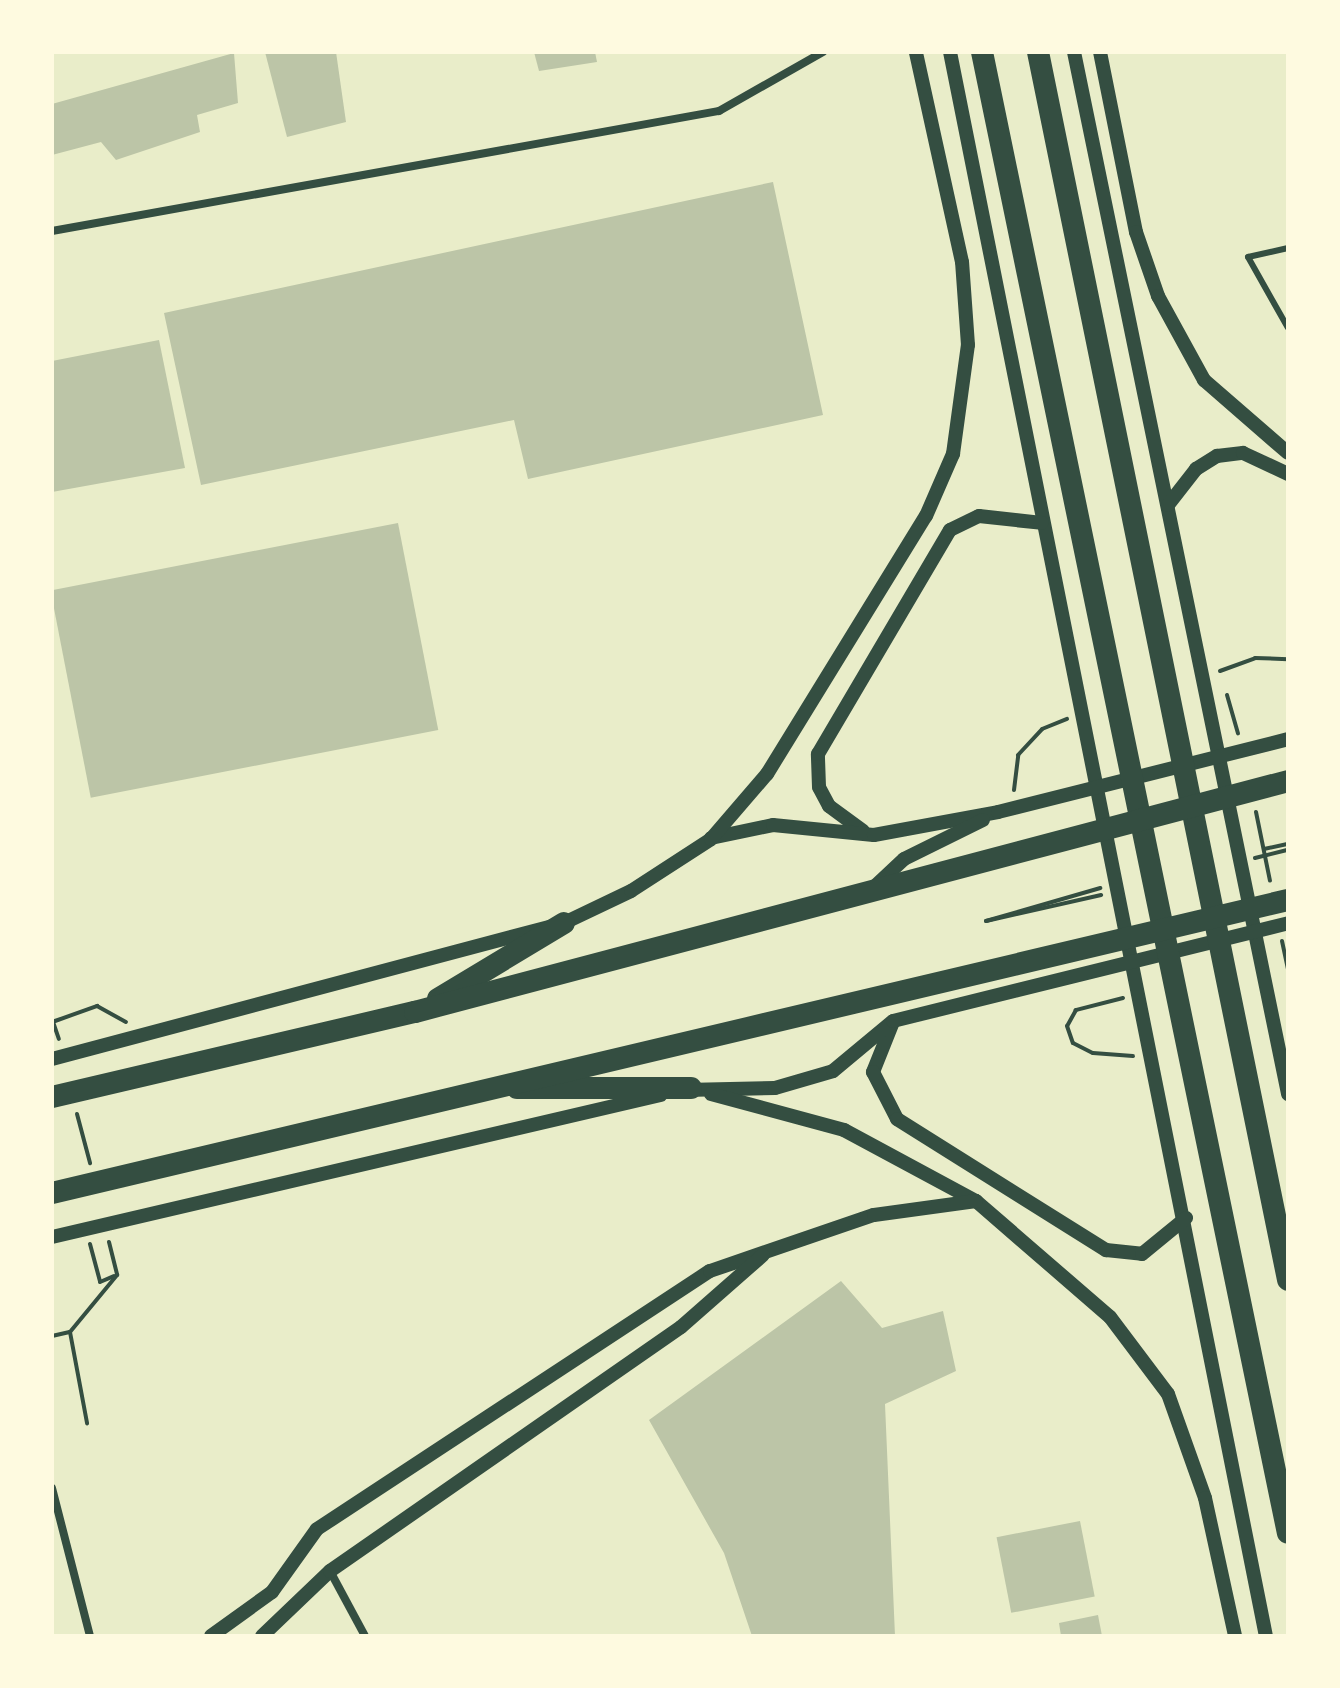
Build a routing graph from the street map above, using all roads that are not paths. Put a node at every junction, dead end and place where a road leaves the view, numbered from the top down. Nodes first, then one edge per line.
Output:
1 (823, 52) edge
2 (916, 52) edge
3 (950, 52) edge
4 (982, 52) edge
5 (1038, 52) edge
6 (1074, 52) edge
7 (1100, 52) edge
8 (52, 231) edge
9 (1288, 248) edge
10 (1288, 328) edge
11 (1288, 453) edge
12 (1288, 474) edge
13 (1168, 505) junction
14 (1042, 523) junction
15 (1288, 739) edge
16 (1288, 781) edge
17 (998, 812) junction
18 (867, 834) junction
19 (711, 839) junction
20 (869, 891) junction
21 (1288, 900) edge
22 (564, 923) junction
23 (1288, 923) edge
24 (415, 1012) junction
25 (893, 1021) junction
26 (57, 1055) edge
27 (475, 1088) junction
28 (691, 1088) junction
29 (1288, 1094) edge
30 (52, 1097) edge
31 (52, 1193) edge
32 (976, 1201) junction
33 (1186, 1218) junction
34 (52, 1237) edge
35 (769, 1249) junction
36 (1288, 1280) edge
37 (52, 1488) edge
38 (1288, 1533) edge
39 (330, 1571) junction
40 (90, 1636) edge
41 (211, 1636) edge
42 (262, 1636) edge
43 (365, 1636) edge
44 (1235, 1636) edge
45 (1266, 1636) edge

1 - 8 street
2 - 19 street
3 - 14 street
4 - 38 highway
5 - 36 highway
6 - 13 street
7 - 11 street
9 - 10 lane
12 - 13 street
13 - 29 street
14 - 18 street
14 - 33 street
15 - 17 street
16 - 20 highway
17 - 18 street
17 - 20 street
18 - 19 street
19 - 22 street
20 - 24 highway
21 - 27 highway
22 - 24 highway
22 - 26 street
23 - 25 street
24 - 30 highway
25 - 28 street
25 - 33 street
27 - 28 highway
27 - 31 highway
28 - 32 street
28 - 34 street
32 - 35 street
32 - 44 street
33 - 45 street
35 - 39 street
35 - 41 street
37 - 40 street
39 - 42 street
39 - 43 street

